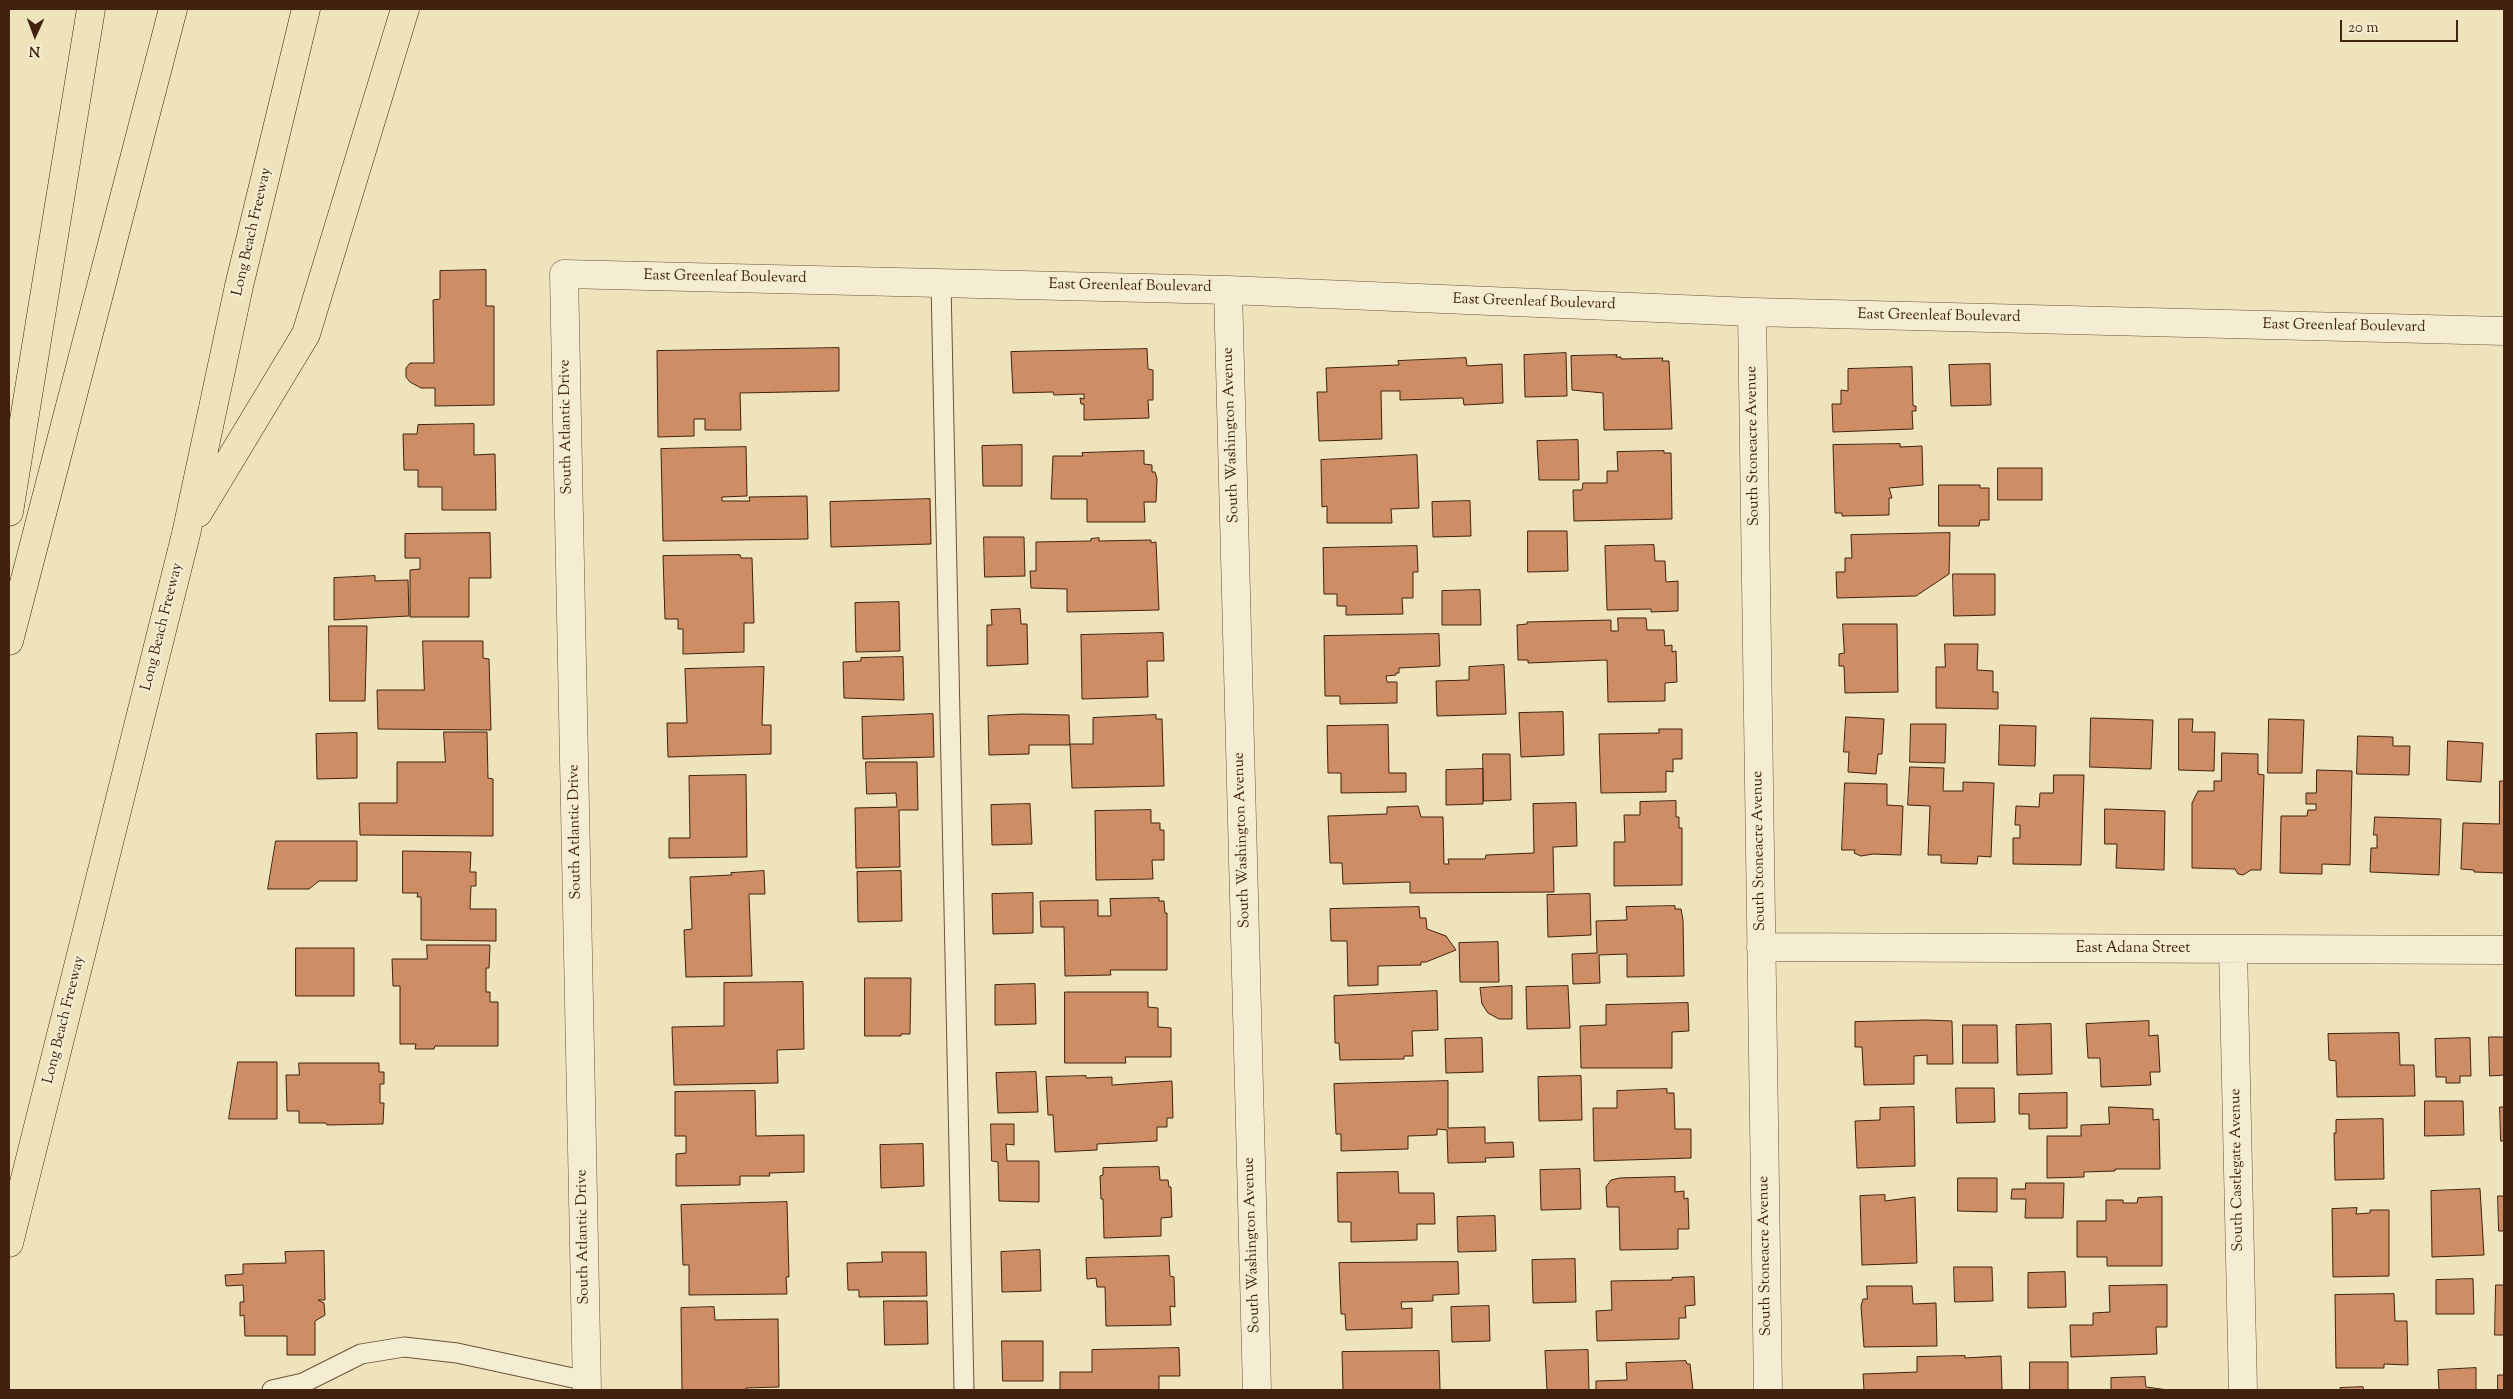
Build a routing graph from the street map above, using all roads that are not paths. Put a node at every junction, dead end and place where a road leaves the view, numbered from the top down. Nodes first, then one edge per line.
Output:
1 (91, 9) edge
2 (173, 9) edge
3 (306, 9) edge
4 (405, 9) edge
5 (564, 274) joint
6 (941, 283) junction
7 (1228, 290) junction
8 (1752, 312) junction
9 (2504, 331) edge
10 (9, 512) edge
11 (186, 534) junction
12 (9, 641) edge
13 (1761, 947) junction
14 (2233, 949) junction
15 (2504, 950) edge
16 (9, 1243) edge
17 (587, 1386) edge
18 (272, 1390) edge
19 (964, 1390) edge
20 (1257, 1390) edge
21 (1768, 1390) edge
22 (2243, 1390) edge

1 - 10 highway
2 - 12 highway
3 - 11 highway, Long Beach Freeway
4 - 11 highway
5 - 6 street, East Greenleaf Boulevard
5 - 17 street, South Atlantic Drive
6 - 7 street, East Greenleaf Boulevard
6 - 19 lane
7 - 8 street, East Greenleaf Boulevard
7 - 20 street, South Washington Avenue
8 - 9 street, East Greenleaf Boulevard
8 - 13 street, South Stoneacre Avenue
11 - 16 highway, Long Beach Freeway
13 - 14 street, East Adana Street
13 - 21 street, South Stoneacre Avenue
14 - 15 street, East Adana Street
14 - 22 street, South Castlegate Avenue
17 - 18 lane

